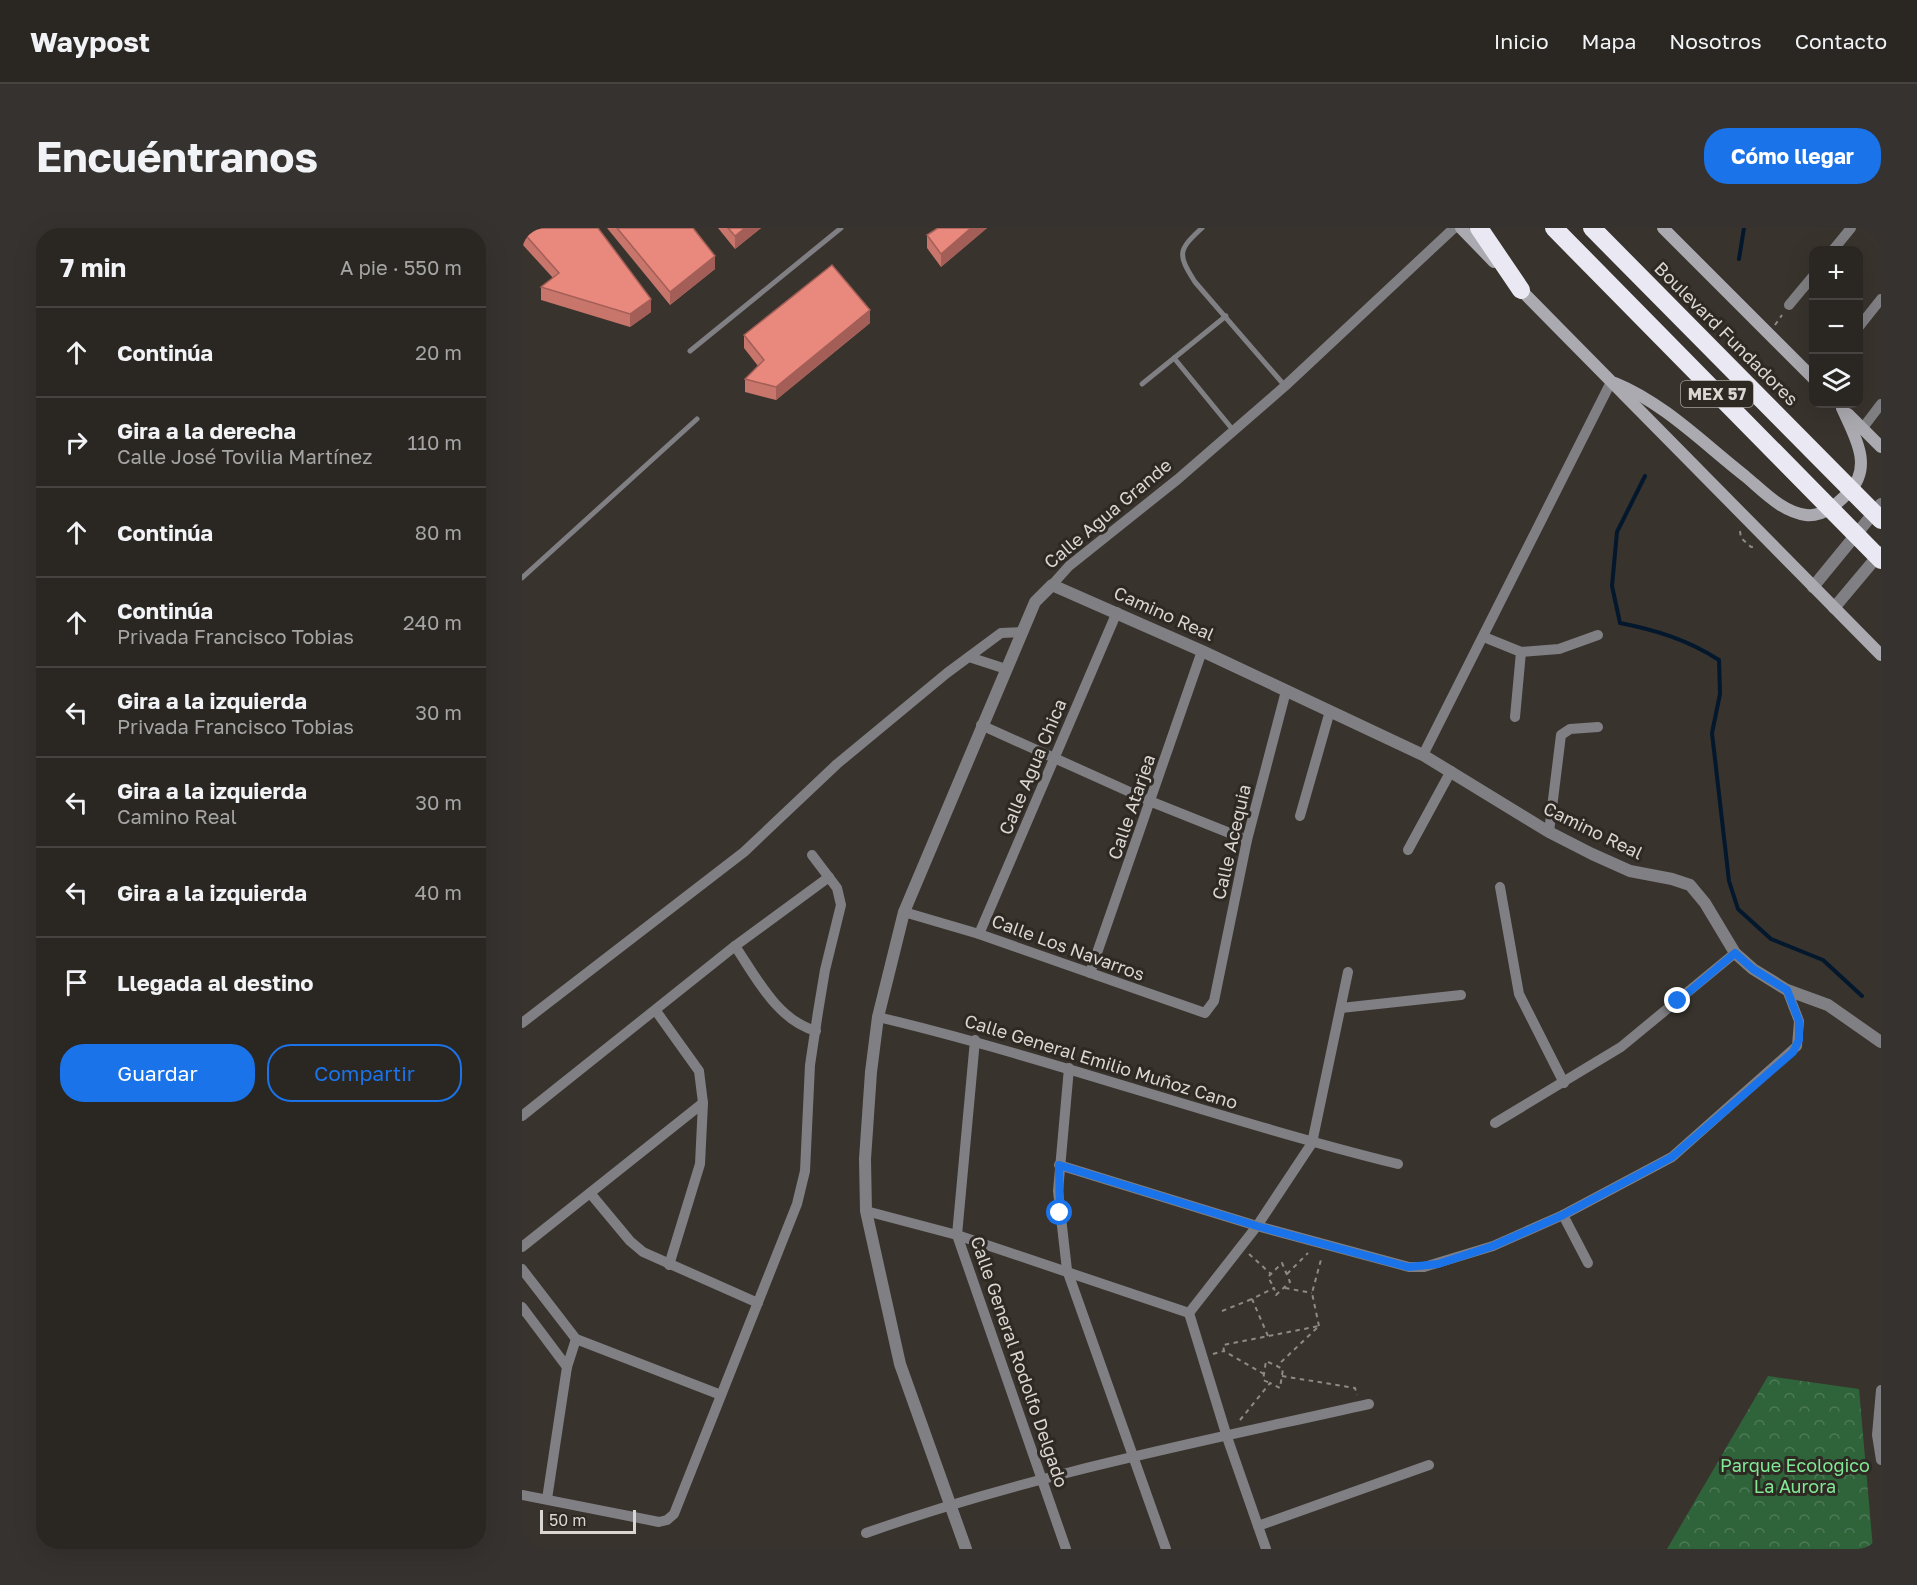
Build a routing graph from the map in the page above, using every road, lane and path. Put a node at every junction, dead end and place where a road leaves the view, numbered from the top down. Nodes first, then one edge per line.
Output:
1 (841, 228) edge
2 (1202, 228) edge
3 (1454, 228) edge
4 (1461, 228) edge
5 (1479, 228) edge
6 (1554, 228) edge
7 (1592, 228) edge
8 (1663, 228) edge
9 (1851, 228) edge
10 (1836, 246) edge
11 (1809, 281) edge
12 (1521, 290) junction
13 (1881, 299) edge
14 (1789, 305) joint
15 (1226, 316) junction
16 (1863, 322) edge
17 (1768, 334) junction
18 (690, 351) dead end
19 (1174, 358) junction
20 (1809, 374) edge
21 (1611, 382) junction
22 (1142, 384) dead end
23 (1285, 386) junction
24 (1881, 404) edge
25 (1841, 408) edge
26 (1842, 408) edge
27 (697, 419) dead end
28 (1862, 429) junction
29 (1234, 431) junction
30 (1881, 447) edge
31 (1881, 504) edge
32 (1881, 520) edge
33 (1881, 551) edge
34 (1881, 560) edge
35 (522, 578) edge
36 (1052, 585) junction
37 (1813, 587) junction
38 (1834, 609) junction
39 (1117, 612) junction
40 (1022, 632) junction
41 (1598, 635) dead end
42 (1484, 637) junction
43 (1202, 651) junction
44 (1521, 652) junction
45 (1881, 655) edge
46 (969, 657) junction
47 (1006, 669) junction
48 (1286, 691) junction
49 (1330, 711) junction
50 (1515, 717) dead end
51 (981, 725) junction
52 (1598, 727) dead end
53 (1423, 755) junction
54 (1054, 759) junction
55 (1451, 771) junction
56 (1152, 802) junction
57 (1300, 816) dead end
58 (1549, 832) junction
59 (1247, 840) junction
60 (1408, 850) dead end
61 (812, 855) dead end
62 (829, 877) junction
63 (1500, 887) dead end
64 (904, 912) junction
65 (979, 934) junction
66 (735, 946) junction
67 (1735, 953) junction
68 (1348, 972) dead end
69 (1090, 973) junction
70 (1787, 990) junction
71 (1461, 995) dead end
72 (1214, 1002) joint
73 (1341, 1008) junction
74 (656, 1011) junction
75 (878, 1017) junction
76 (522, 1023) edge
77 (816, 1031) junction
78 (975, 1040) junction
79 (1881, 1042) edge
80 (1069, 1068) junction
81 (1564, 1083) junction
82 (703, 1103) junction
83 (522, 1116) edge
84 (1495, 1123) dead end
85 (1312, 1143) junction
86 (1398, 1164) dead end
87 (1059, 1165) junction
88 (590, 1193) junction
89 (866, 1211) junction
90 (1563, 1215) junction
91 (1257, 1226) junction
92 (957, 1235) junction
93 (522, 1247) edge
94 (1239, 1248) junction
95 (1588, 1263) dead end
96 (669, 1265) junction
97 (522, 1269) edge
98 (1067, 1270) junction
99 (1271, 1274) junction
100 (1287, 1274) junction
101 (1284, 1287) junction
102 (1274, 1288) junction
103 (1312, 1293) junction
104 (1252, 1299) junction
105 (758, 1303) junction
106 (522, 1307) edge
107 (1222, 1311) dead end
108 (1189, 1313) junction
109 (1319, 1326) junction
110 (1268, 1336) junction
111 (576, 1339) junction
112 (1277, 1366) junction
113 (567, 1367) junction
114 (1264, 1374) junction
115 (1282, 1376) junction
116 (1270, 1383) junction
117 (1881, 1390) edge
118 (722, 1395) junction
119 (1364, 1406) joint
120 (1227, 1437) junction
121 (1132, 1458) junction
122 (1881, 1460) edge
123 (1429, 1465) dead end
124 (1040, 1479) junction
125 (522, 1495) edge
126 (547, 1499) junction
127 (949, 1504) junction
128 (1258, 1526) junction
129 (866, 1533) dead end
130 (966, 1549) edge
131 (1066, 1549) edge
132 (1166, 1549) edge
133 (1266, 1549) edge

1 - 18 lane
2 - 15 lane
3 - 23 street, Calle Agua Grande
4 - 12 main road
5 - 12 highway
6 - 34 highway, MEX 57, bridge
7 - 32 highway, Boulevard Fundadores / MEX 57, bridge
8 - 17 main road
9 - 10 street
11 - 14 street
12 - 21 main road
13 - 16 street
14 - 17 path
15 - 19 lane
15 - 23 lane
17 - 20 main road
19 - 22 lane
19 - 29 lane
21 - 25 main road
21 - 37 main road
21 - 42 street
23 - 29 street, Calle Agua Grande
24 - 28 street
26 - 28 main road
27 - 35 lane
28 - 30 main road
29 - 36 street, Calle Agua Grande
31 - 37 street
33 - 38 street
36 - 39 street, Camino Real
36 - 40 street, Calle Agua Grande
37 - 38 main road
38 - 45 main road
39 - 43 street, Camino Real
39 - 54 street, Calle Agua Chica
40 - 46 street
40 - 47 street, Calle Agua Grande
41 - 44 street
42 - 44 street
42 - 53 street
43 - 48 street, Camino Real
43 - 56 street, Calle Atarjea
44 - 50 street
46 - 47 street
46 - 76 street
47 - 51 street, Calle Agua Grande
48 - 49 street, Camino Real
48 - 59 street, Calle Acequia
49 - 53 street, Camino Real
49 - 57 street
51 - 54 street
51 - 64 street, Calle Agua Grande
52 - 58 street
53 - 55 street, Camino Real
54 - 56 street
54 - 65 street, Calle Agua Chica
55 - 58 street, Camino Real
55 - 60 street
56 - 59 street
56 - 69 street, Calle Atarjea
58 - 67 street, Camino Real
59 - 72 street, Calle Acequia
61 - 62 street
62 - 66 street
62 - 77 street
63 - 81 street
64 - 65 street, Calle Los Navarros
64 - 75 street, Calle Agua Grande
65 - 69 street, Calle Los Navarros
66 - 74 street
66 - 77 street
67 - 70 street, Camino Real
67 - 81 street
68 - 73 street
69 - 72 street, Calle Los Navarros
70 - 79 street, Camino Real
70 - 90 street
71 - 73 street
73 - 85 street
74 - 82 street
74 - 83 street
75 - 78 street, Calle General Emilio Muñoz Cano
75 - 89 street, Calle Agua Grande
77 - 105 street
78 - 80 street, Calle General Emilio Muñoz Cano
78 - 92 street, Calle General Rodolfo Delgado
80 - 85 street, Calle General Emilio Muñoz Cano
80 - 87 street
81 - 84 street
82 - 88 street
82 - 96 street
85 - 86 street, Calle General Emilio Muñoz Cano
85 - 91 street
87 - 91 street
87 - 98 street
88 - 93 street
88 - 96 street
89 - 92 street
89 - 127 street, Calle Agua Grande
90 - 91 street
90 - 95 street
91 - 94 street
92 - 98 street
92 - 124 street, Calle General Rodolfo Delgado
94 - 99 path
94 - 108 street
96 - 105 street
97 - 111 street
98 - 108 street
98 - 121 street
99 - 100 path
99 - 102 path
100 - 101 path
100 - 103 path
101 - 102 path
101 - 103 path
102 - 104 path
103 - 109 path
104 - 107 path
104 - 110 path
105 - 118 street
106 - 113 street
108 - 120 street
109 - 110 path
109 - 112 path
110 - 114 path
111 - 113 street
111 - 118 street
112 - 114 path
112 - 115 path
113 - 126 street
114 - 116 path
115 - 116 path
115 - 119 path
116 - 120 path
117 - 122 street
118 - 126 street
119 - 120 street
120 - 121 street
120 - 128 street
121 - 124 street
121 - 132 street
123 - 128 street
124 - 127 street
124 - 131 street, Calle General Rodolfo Delgado
125 - 126 street
127 - 129 street
127 - 130 street, Calle Agua Grande
128 - 133 street

